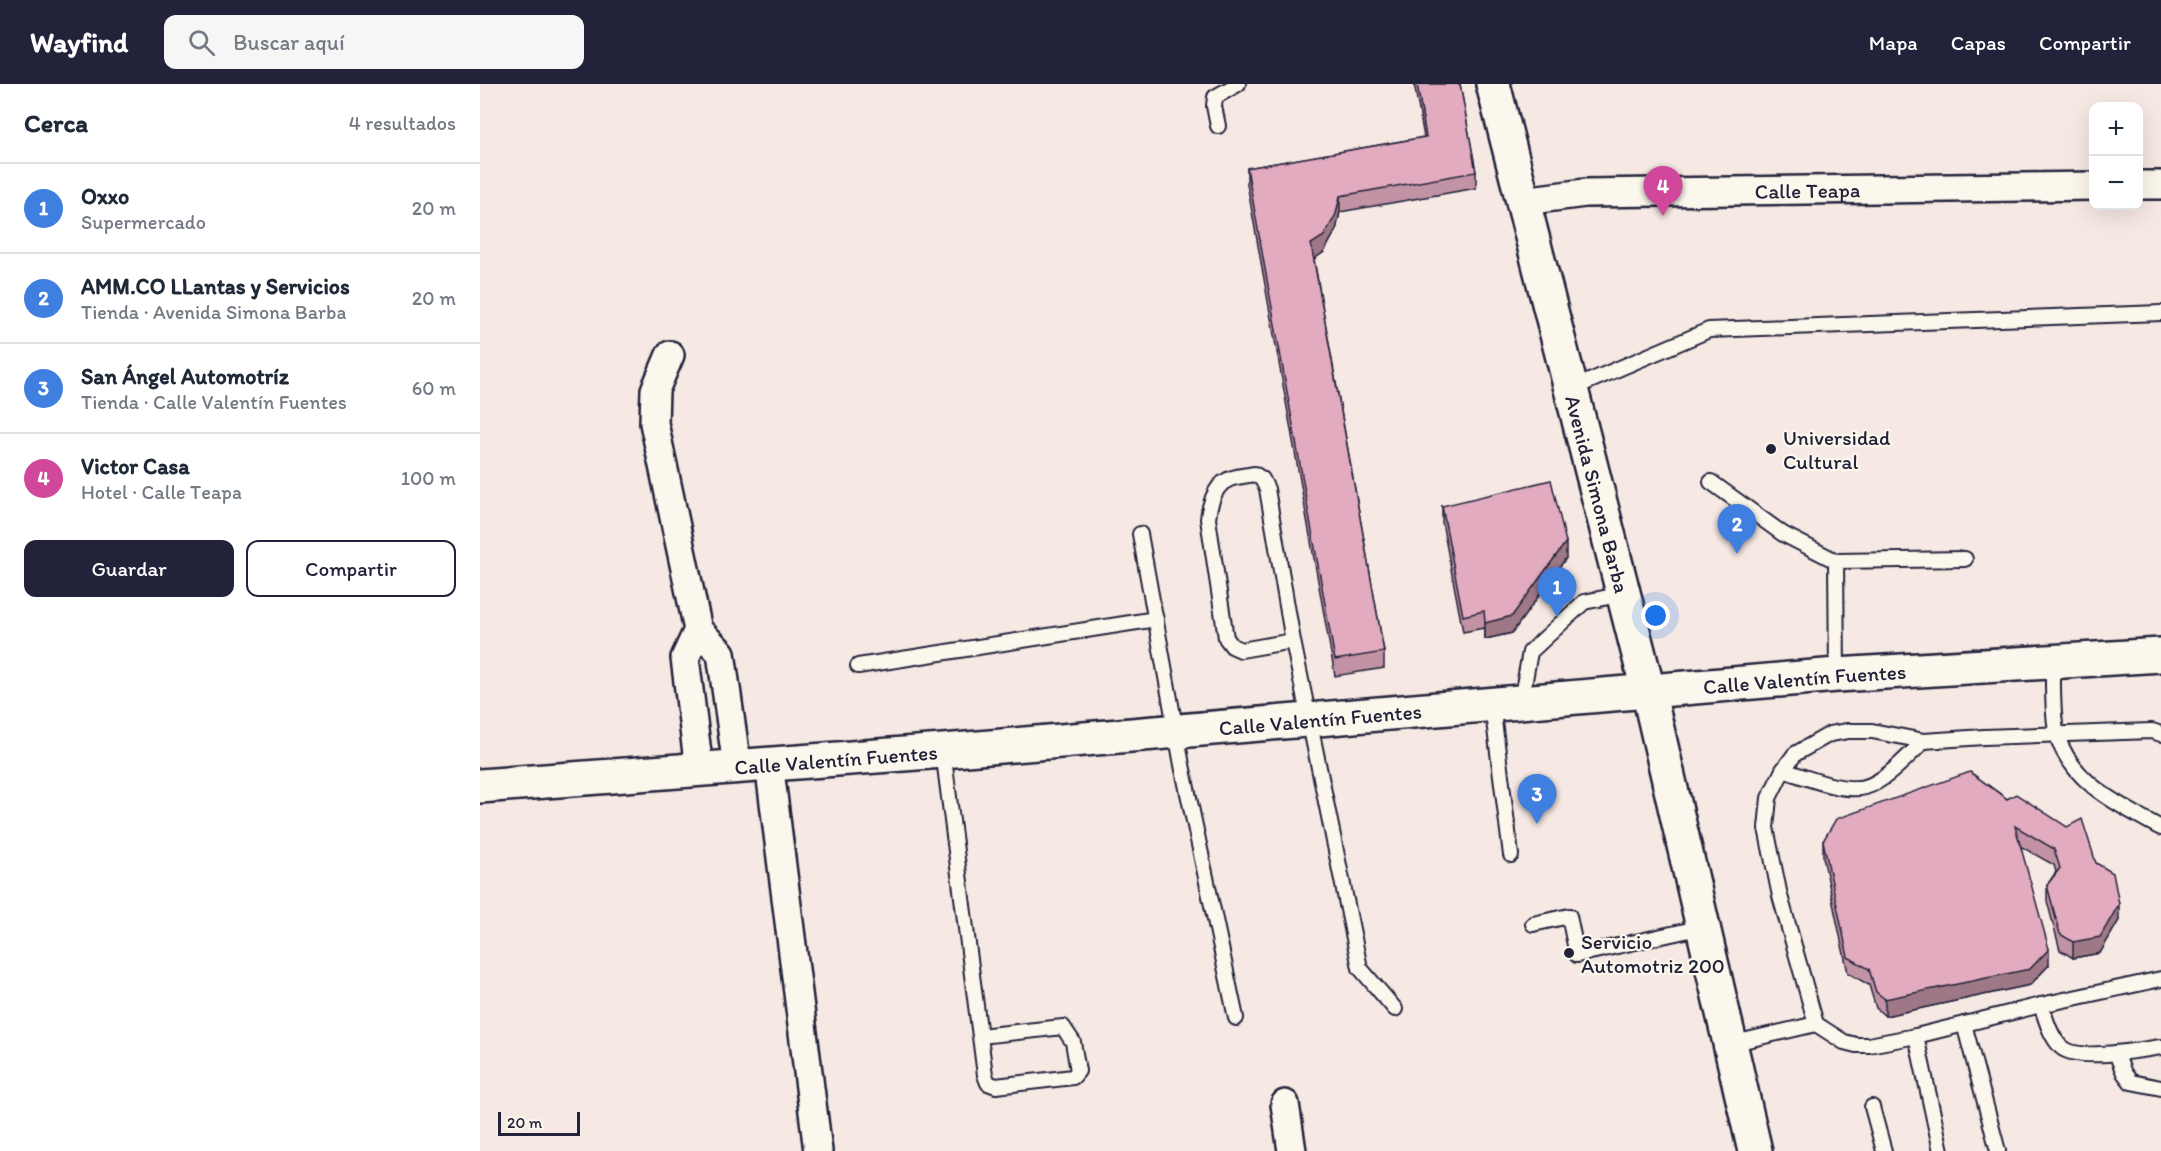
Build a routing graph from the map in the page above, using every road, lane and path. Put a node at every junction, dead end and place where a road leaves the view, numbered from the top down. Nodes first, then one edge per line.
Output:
1 (1238, 84) edge
2 (1493, 84) edge
3 (1218, 126) dead end
4 (2143, 185) edge
5 (2161, 185) edge
6 (2089, 186) edge
7 (1523, 201) junction
8 (2161, 314) edge
9 (670, 355) dead end
10 (1571, 389) junction
11 (1711, 482) dead end
12 (1140, 534) dead end
13 (1965, 559) dead end
14 (1836, 561) junction
15 (1623, 594) junction
16 (1156, 619) junction
17 (698, 630) junction
18 (1293, 641) junction
19 (2161, 655) edge
20 (2053, 661) junction
21 (858, 666) dead end
22 (1837, 675) junction
23 (1648, 690) junction
24 (1507, 703) junction
25 (1309, 720) junction
26 (1178, 731) junction
27 (2057, 734) junction
28 (2161, 734) edge
29 (1924, 741) junction
30 (943, 751) junction
31 (769, 763) junction
32 (737, 766) junction
33 (699, 769) junction
34 (1783, 770) junction
35 (480, 786) edge
36 (2161, 828) edge
37 (1511, 855) dead end
38 (1533, 924) dead end
39 (1703, 927) junction
40 (2161, 980) edge
41 (2041, 1005) junction
42 (1395, 1009) dead end
43 (1236, 1018) dead end
44 (1816, 1024) junction
45 (1964, 1024) junction
46 (980, 1036) junction
47 (1916, 1036) junction
48 (1730, 1044) junction
49 (2161, 1047) edge
50 (2116, 1053) junction
51 (2161, 1089) edge
52 (1285, 1104) dead end
53 (1872, 1107) dead end
54 (818, 1151) edge
55 (1292, 1151) edge
56 (1755, 1151) edge
57 (1884, 1151) edge
58 (1941, 1151) edge
59 (1998, 1151) edge

1 - 3 lane
2 - 7 street, Avenida Simona Barba
4 - 5 street
6 - 7 street, Calle Teapa
7 - 10 street, Avenida Simona Barba
8 - 10 lane
9 - 17 street
10 - 15 street, Avenida Simona Barba
11 - 14 lane
12 - 16 lane
13 - 14 lane
14 - 22 lane
15 - 23 street, Avenida Simona Barba
15 - 24 lane
16 - 21 lane
16 - 26 lane
17 - 32 street
17 - 33 street
18 - 18 lane
18 - 25 lane
19 - 20 street, Calle Valentín Fuentes
20 - 22 street, Calle Valentín Fuentes
20 - 27 lane
22 - 23 street, Calle Valentín Fuentes
23 - 24 street, Calle Valentín Fuentes
23 - 39 street, Avenida Simona Barba
24 - 25 street, Calle Valentín Fuentes
24 - 37 lane
25 - 26 street, Calle Valentín Fuentes
25 - 42 lane
26 - 30 street, Calle Valentín Fuentes
26 - 43 lane
27 - 28 lane
27 - 29 lane
27 - 36 lane
29 - 34 lane
29 - 34 lane
30 - 31 street, Calle Valentín Fuentes
30 - 46 lane
31 - 32 street, Calle Valentín Fuentes
31 - 54 street
32 - 33 street, Calle Valentín Fuentes
33 - 35 street, Calle Valentín Fuentes
34 - 44 lane
38 - 39 lane
39 - 48 street, Avenida Simona Barba
40 - 41 lane
41 - 45 lane
41 - 50 lane
44 - 47 lane
44 - 48 lane
45 - 47 lane
45 - 59 lane
46 - 46 lane
47 - 58 lane
48 - 56 street, Avenida Simona Barba
49 - 50 lane
50 - 51 lane
52 - 55 street
53 - 57 lane

